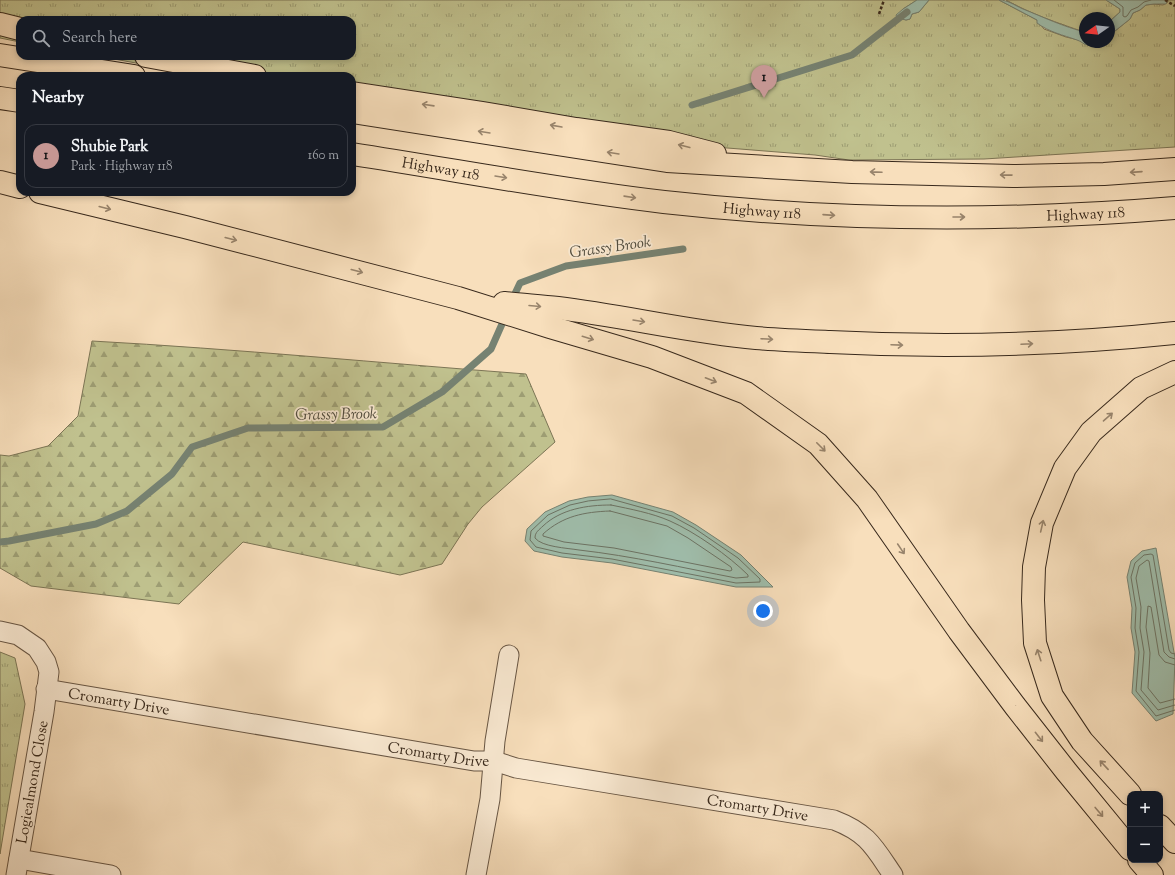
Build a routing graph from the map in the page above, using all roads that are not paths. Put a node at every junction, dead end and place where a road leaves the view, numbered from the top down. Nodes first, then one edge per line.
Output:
1 (0, 24) edge
2 (16, 28) edge
3 (0, 55) edge
4 (16, 58) edge
5 (32, 60) edge
6 (168, 60) edge
7 (108, 72) edge
8 (233, 72) edge
9 (356, 94) edge
10 (0, 98) edge
11 (16, 101) edge
12 (356, 113) edge
13 (356, 155) edge
14 (763, 166) junction
15 (1175, 169) edge
16 (0, 182) edge
17 (16, 186) edge
18 (56, 196) edge
19 (1175, 208) edge
20 (554, 318) junction
21 (1175, 333) edge
22 (1175, 372) edge
23 (0, 631) edge
24 (509, 655) dead end
25 (46, 689) junction
26 (494, 761) junction
27 (1127, 791) edge
28 (1161, 827) edge
29 (1175, 842) edge
30 (1127, 845) edge
31 (1142, 863) edge
32 (17, 867) edge
33 (111, 875) edge
34 (476, 875) edge
35 (893, 875) edge
36 (1152, 875) edge

1 - 2 highway
3 - 4 highway
5 - 7 highway
6 - 8 highway
14 -> 9 highway
10 - 11 highway
14 -> 12 highway
13 -> 19 highway, Highway 118
15 -> 14 highway
16 - 17 highway
18 -> 20 highway
20 -> 21 highway
20 -> 30 highway
27 -> 22 highway
23 - 25 street
24 - 26 street
25 - 26 street, Cromarty Drive
25 - 32 street, Logiealmond Close
26 - 34 street
26 - 35 street, Cromarty Drive
28 - 29 highway
31 - 36 highway
32 - 33 street

